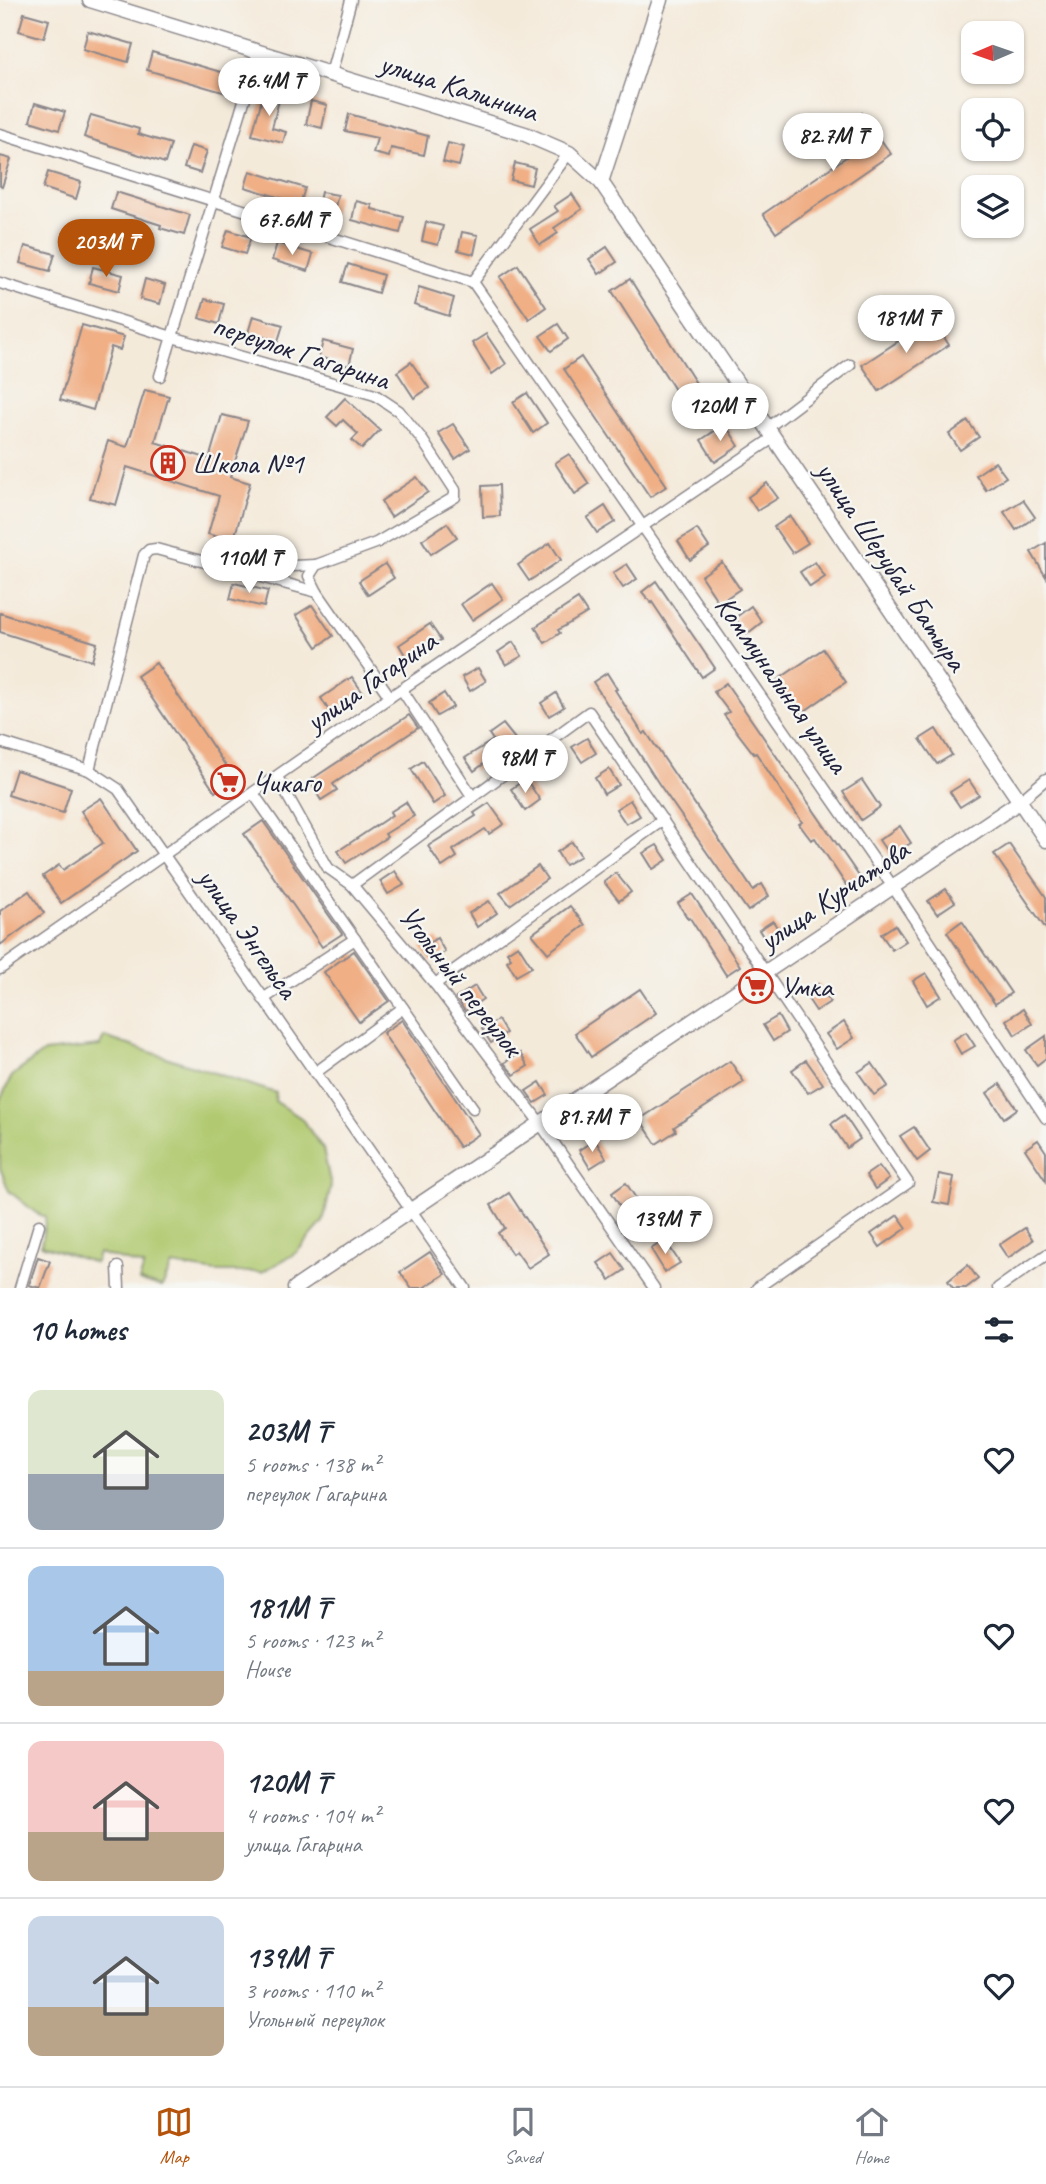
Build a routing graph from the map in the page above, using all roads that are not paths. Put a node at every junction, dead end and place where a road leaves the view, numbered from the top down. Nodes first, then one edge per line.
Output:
1 (90, 0) edge
2 (351, 0) edge
3 (660, 0) edge
4 (259, 52) junction
5 (331, 74) junction
6 (0, 134) edge
7 (569, 153) junction
8 (601, 182) junction
9 (213, 201) junction
10 (473, 282) junction
11 (0, 283) edge
12 (172, 337) junction
13 (850, 365) dead end
14 (160, 376) dead end
15 (770, 433) junction
16 (642, 526) junction
17 (316, 565) junction
18 (234, 569) junction
19 (317, 592) junction
20 (401, 690) junction
21 (390, 697) junction
22 (0, 742) edge
23 (89, 770) junction
24 (277, 777) junction
25 (1046, 779) edge
26 (253, 793) junction
27 (472, 796) junction
28 (1019, 802) junction
29 (663, 820) junction
30 (1046, 840) edge
31 (164, 855) junction
32 (352, 885) junction
33 (893, 887) junction
34 (355, 939) junction
35 (0, 969) edge
36 (767, 972) junction
37 (435, 984) junction
38 (263, 999) junction
39 (403, 1008) junction
40 (315, 1073) junction
41 (473, 1108) dead end
42 (1046, 1118) edge
43 (540, 1123) junction
44 (410, 1210) junction
45 (39, 1224) dead end
46 (1046, 1255) edge
47 (118, 1267) dead end
48 (20, 1288) edge
49 (119, 1288) edge
50 (295, 1288) edge
51 (465, 1288) edge
52 (654, 1288) edge
53 (757, 1288) edge
54 (998, 1288) edge

1 - 4 street, улица Калинина
2 - 5 street
3 - 8 street
4 - 5 street, улица Калинина
4 - 9 street
5 - 7 street, улица Калинина
6 - 9 street
7 - 8 street, улица Калинина
7 - 10 street
8 - 15 street, улица Шерубай Батыра
9 - 10 street
9 - 12 street
10 - 16 street, Коммунальная улица
11 - 12 street, переулок Гагарина
12 - 14 street
12 - 17 street, переулок Гагарина
13 - 15 street, улица Гагарина
15 - 16 street, улица Гагарина
15 - 28 street, улица Шерубай Батыра
16 - 20 street, улица Гагарина
16 - 33 street, Коммунальная улица
17 - 18 street
17 - 19 street
18 - 19 street
18 - 23 street
19 - 21 street
20 - 21 street, улица Гагарина
20 - 27 street
21 - 24 street, улица Гагарина
22 - 23 street, улица Энгельса
23 - 31 street, улица Энгельса
24 - 26 street, улица Гагарина
24 - 32 street, Угольный переулок
25 - 28 street
26 - 31 street, улица Гагарина
26 - 34 street
27 - 29 street
27 - 32 street
28 - 30 street, улица Шерубай Батыра
28 - 33 street, улица Курчатова
29 - 36 street
29 - 37 street
31 - 35 street, улица Гагарина
31 - 38 street, улица Энгельса
32 - 37 street, Угольный переулок
33 - 36 street, улица Курчатова
33 - 42 street, Коммунальная улица
34 - 38 street
34 - 39 street
36 - 43 street, улица Курчатова
36 - 53 street
37 - 43 street, Угольный переулок
38 - 40 street, улица Энгельса
39 - 40 street
39 - 41 street
40 - 44 street, улица Энгельса
43 - 44 street, улица Курчатова
43 - 52 street, Угольный переулок
44 - 50 street, улица Курчатова
44 - 51 street, улица Энгельса
45 - 48 street
46 - 54 street
47 - 49 street

